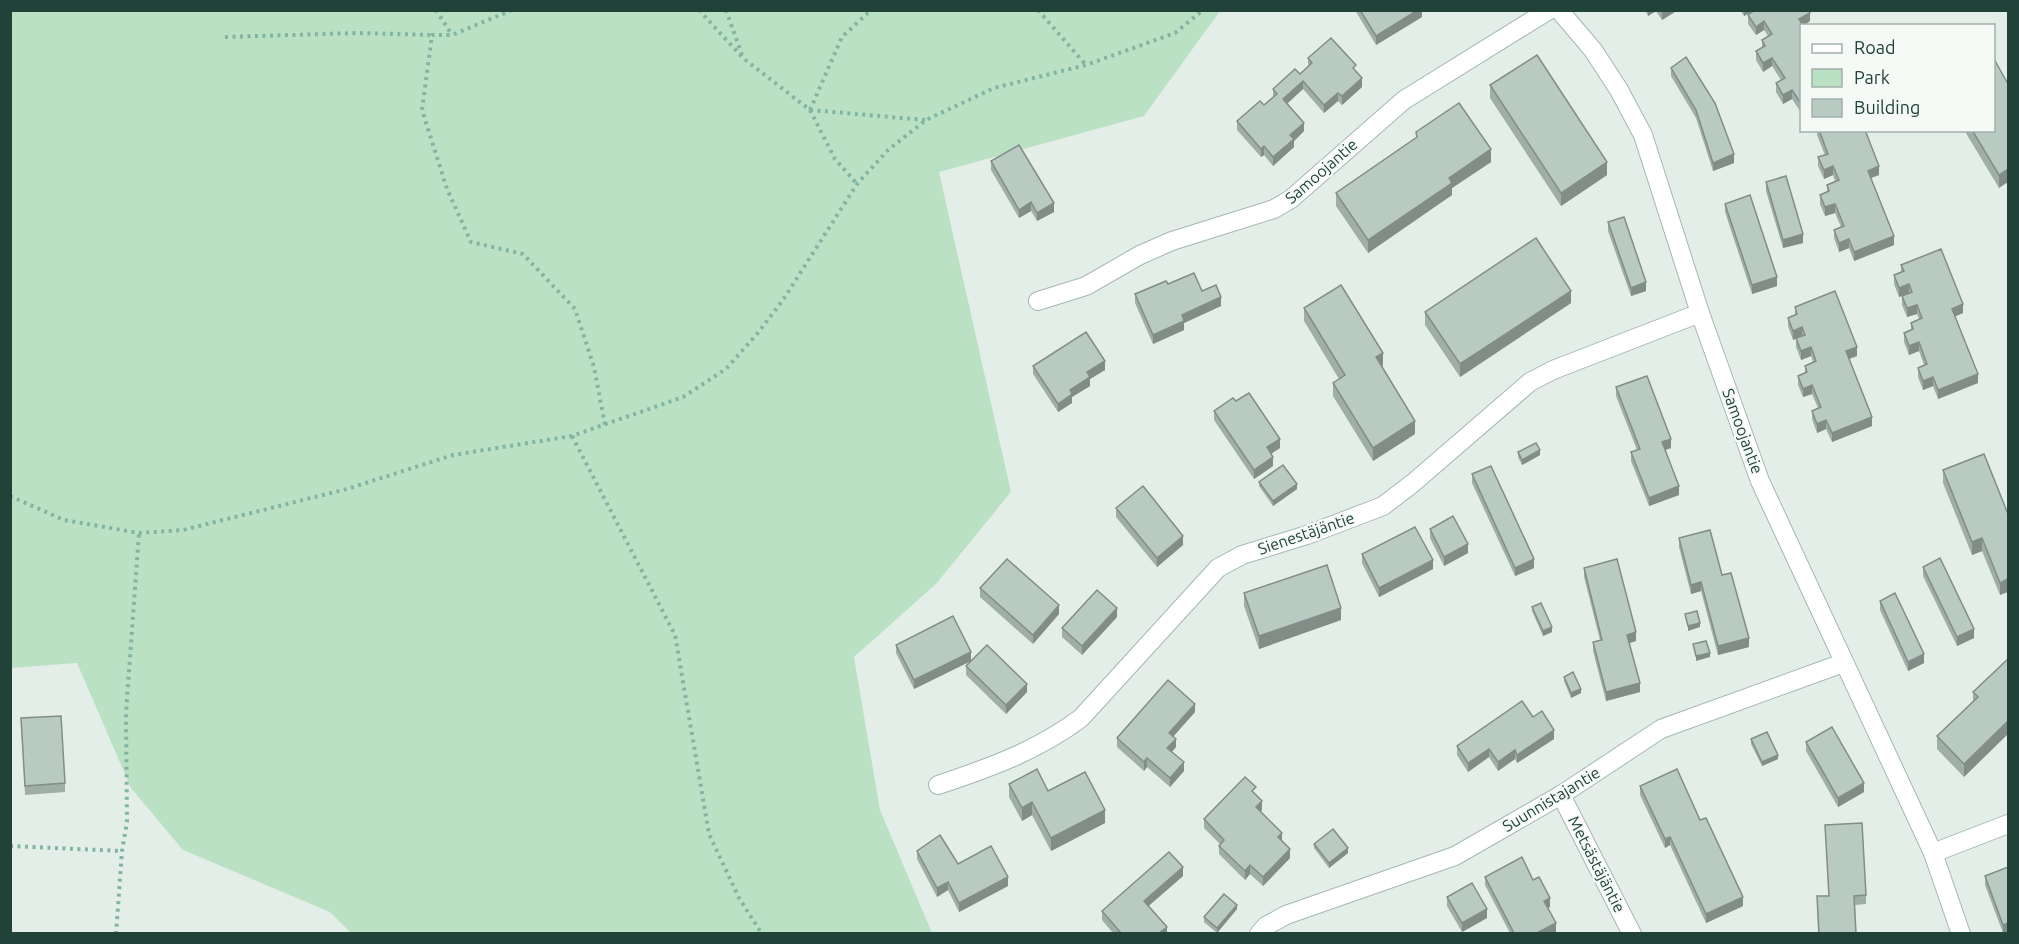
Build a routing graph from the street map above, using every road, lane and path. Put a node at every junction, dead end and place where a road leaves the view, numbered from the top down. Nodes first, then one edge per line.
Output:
1 (436, 10) edge
2 (512, 10) edge
3 (699, 10) edge
4 (726, 10) edge
5 (871, 10) edge
6 (1038, 10) edge
7 (1203, 10) edge
8 (1549, 10) edge
9 (1559, 10) edge
10 (432, 35) junction
11 (452, 35) junction
12 (225, 37) dead end
13 (743, 58) junction
14 (1086, 65) junction
15 (810, 110) junction
16 (926, 120) junction
17 (857, 184) junction
18 (1038, 301) dead end
19 (1700, 313) junction
20 (605, 425) junction
21 (572, 436) junction
22 (10, 496) edge
23 (140, 533) junction
24 (1843, 663) junction
25 (938, 785) dead end
26 (1561, 795) junction
27 (2008, 824) edge
28 (10, 846) edge
29 (122, 851) junction
30 (1933, 853) junction
31 (116, 933) edge
32 (762, 933) edge
33 (1259, 933) edge
34 (1632, 933) edge
35 (1961, 933) edge

1 - 11 path
2 - 11 path
3 - 13 path
4 - 13 path
5 - 15 path
6 - 14 path
7 - 14 path
8 - 18 street, Samoojantie
9 - 19 street, Samoojantie
10 - 11 path
10 - 12 path
10 - 20 path
13 - 15 path
14 - 16 path
15 - 16 path
15 - 17 path
16 - 17 path
17 - 20 path
19 - 24 street, Samoojantie
19 - 25 street, Sienestäjäntie
20 - 21 path
21 - 23 path
21 - 32 path
22 - 23 path
23 - 29 path
24 - 26 street, Suunnistajantie
24 - 30 street, Samoojantie
26 - 33 street, Suunnistajantie
26 - 34 street, Metsästäjäntie
27 - 30 street
28 - 29 path
29 - 31 path
30 - 35 street, Samoojantie

